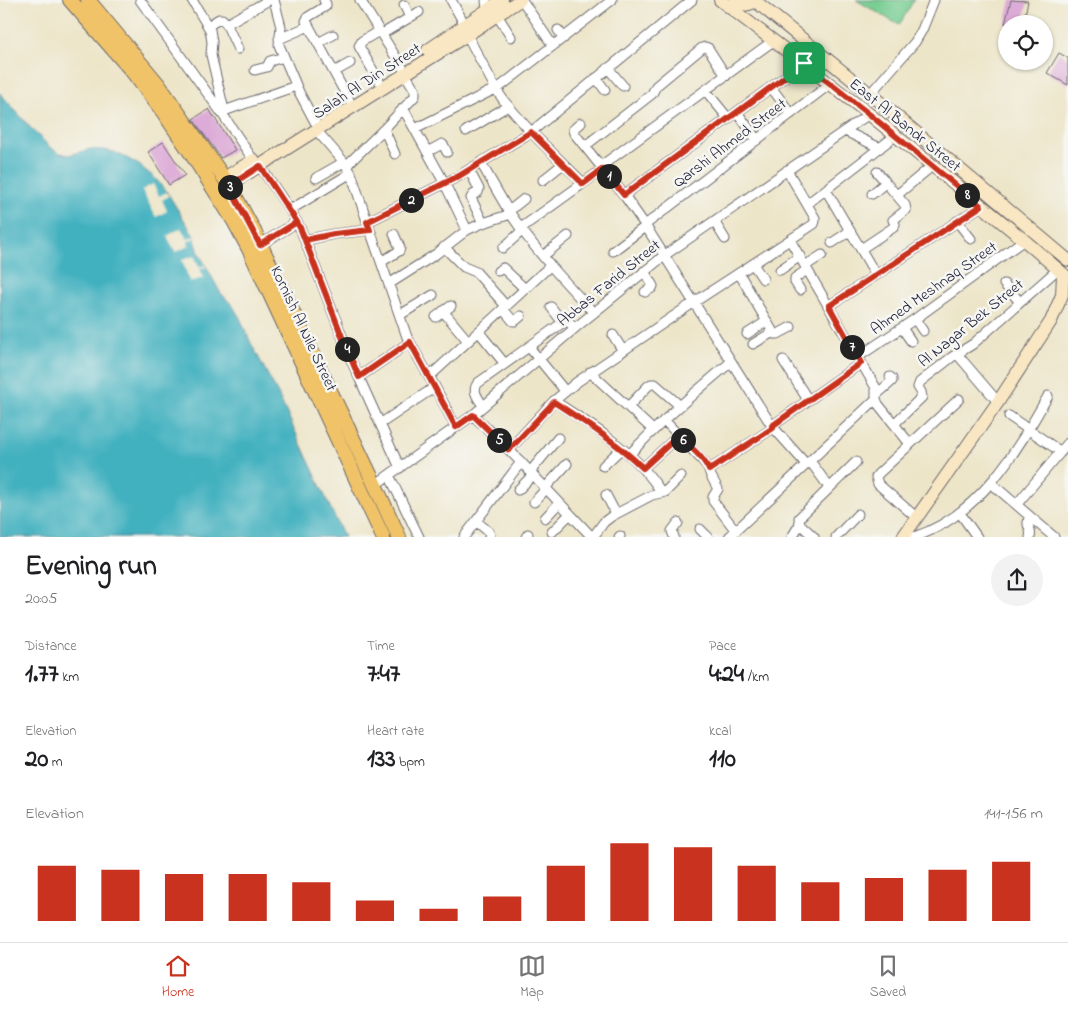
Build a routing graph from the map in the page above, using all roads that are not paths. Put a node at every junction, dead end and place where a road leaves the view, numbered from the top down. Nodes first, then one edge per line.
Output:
1 (70, 0) edge
2 (88, 0) edge
3 (140, 0) edge
4 (192, 0) edge
5 (269, 0) edge
6 (274, 0) edge
7 (324, 0) edge
8 (360, 0) edge
9 (451, 0) edge
10 (502, 0) edge
11 (521, 0) edge
12 (612, 0) edge
13 (692, 0) edge
14 (720, 0) edge
15 (735, 0) edge
16 (756, 0) edge
17 (934, 0) edge
18 (404, 5) dead end
19 (490, 9) edge
20 (419, 12) dead end
21 (410, 17) junction
22 (777, 18) junction
23 (226, 22) junction
24 (208, 26) junction
25 (309, 26) junction
26 (466, 30) junction
27 (558, 30) dead end
28 (381, 32) junction
29 (333, 35) dead end
30 (510, 36) dead end
31 (279, 38) junction
32 (564, 38) junction
33 (773, 41) junction
34 (318, 43) junction
35 (553, 46) junction
36 (238, 49) dead end
37 (284, 57) junction
38 (350, 63) dead end
39 (804, 63) junction
40 (608, 68) junction
41 (255, 70) dead end
42 (403, 71) junction
43 (334, 72) junction
44 (726, 76) junction
45 (596, 78) junction
46 (379, 82) junction
47 (830, 84) junction
48 (296, 86) junction
49 (623, 86) dead end
50 (771, 87) junction
51 (496, 89) junction
52 (605, 90) dead end
53 (706, 90) junction
54 (870, 94) junction
55 (349, 100) junction
56 (508, 106) junction
57 (403, 108) junction
58 (222, 111) junction
59 (737, 112) junction
60 (791, 114) junction
61 (869, 114) junction
62 (728, 118) junction
63 (581, 123) dead end
64 (316, 126) junction
65 (384, 129) junction
66 (415, 129) junction
67 (466, 131) dead end
68 (845, 131) junction
69 (531, 132) junction
70 (895, 136) junction
71 (757, 140) junction
72 (585, 146) junction
73 (880, 148) junction
74 (427, 152) junction
75 (447, 152) dead end
76 (191, 153) junction
77 (395, 154) dead end
78 (257, 163) junction
79 (481, 163) junction
80 (563, 164) junction
81 (932, 166) junction
82 (347, 167) junction
83 (602, 168) junction
84 (469, 170) junction
85 (787, 170) junction
86 (877, 172) dead end
87 (316, 178) dead end
88 (543, 180) dead end
89 (227, 182) junction
90 (445, 184) junction
91 (583, 184) junction
92 (885, 184) junction
93 (826, 190) junction
94 (872, 194) dead end
95 (624, 195) junction
96 (896, 195) junction
97 (524, 199) dead end
98 (807, 204) junction
99 (981, 206) junction
100 (290, 210) junction
101 (510, 212) junction
102 (714, 220) junction
103 (957, 221) junction
104 (297, 222) junction
105 (483, 223) junction
106 (646, 225) junction
107 (368, 226) junction
108 (522, 229) junction
109 (467, 230) junction
110 (850, 231) junction
111 (394, 234) dead end
112 (568, 236) dead end
113 (725, 239) dead end
114 (971, 239) dead end
115 (305, 240) junction
116 (790, 240) junction
117 (1024, 240) junction
118 (832, 243) dead end
119 (260, 245) junction
120 (444, 248) junction
121 (503, 248) dead end
122 (861, 250) junction
123 (613, 251) dead end
124 (665, 255) junction
125 (822, 255) dead end
126 (543, 256) junction
127 (800, 256) junction
128 (1068, 260) edge
129 (381, 262) junction
130 (753, 264) junction
131 (550, 266) junction
132 (806, 268) junction
133 (780, 270) dead end
134 (498, 271) dead end
135 (644, 271) junction
136 (739, 273) junction
137 (1063, 274) edge
138 (876, 275) junction
139 (763, 279) dead end
140 (389, 284) junction
141 (1004, 284) dead end
142 (525, 289) junction
143 (800, 290) dead end
144 (645, 292) dead end
145 (433, 295) dead end
146 (1020, 302) junction
147 (694, 303) junction
148 (829, 306) junction
149 (551, 307) dead end
150 (505, 308) junction
151 (1068, 308) edge
152 (443, 311) dead end
153 (594, 313) junction
154 (400, 316) junction
155 (521, 316) dead end
156 (915, 319) junction
157 (767, 321) junction
158 (1051, 321) junction
159 (563, 323) junction
160 (791, 327) dead end
161 (575, 328) junction
162 (902, 328) junction
163 (923, 331) dead end
164 (478, 332) junction
165 (773, 332) junction
166 (747, 334) dead end
167 (613, 335) dead end
168 (468, 341) junction
169 (911, 341) dead end
170 (410, 342) junction
171 (753, 344) dead end
172 (529, 347) junction
173 (622, 351) junction
174 (957, 354) junction
175 (539, 359) junction
176 (783, 360) dead end
177 (859, 360) junction
178 (731, 362) junction
179 (506, 364) junction
180 (590, 372) junction
181 (359, 377) junction
182 (429, 377) junction
183 (890, 377) dead end
184 (435, 387) junction
185 (565, 391) junction
186 (1048, 396) dead end
187 (876, 397) junction
188 (959, 399) dead end
189 (808, 400) junction
190 (554, 402) junction
191 (998, 402) junction
192 (679, 405) junction
193 (483, 406) junction
194 (628, 407) junction
195 (473, 415) junction
196 (1009, 416) dead end
197 (664, 420) junction
198 (380, 424) junction
199 (894, 424) junction
200 (456, 427) junction
201 (772, 427) junction
202 (1029, 429) junction
203 (652, 430) junction
204 (678, 436) junction
205 (558, 438) dead end
206 (1068, 443) edge
207 (910, 444) junction
208 (621, 449) junction
209 (509, 450) junction
210 (1061, 452) junction
211 (629, 455) junction
212 (521, 462) junction
213 (808, 462) junction
214 (856, 462) dead end
215 (567, 464) dead end
216 (603, 466) dead end
217 (400, 468) junction
218 (643, 468) junction
219 (709, 470) junction
220 (531, 473) junction
221 (389, 475) junction
222 (681, 476) dead end
223 (992, 483) junction
224 (375, 485) junction
225 (830, 487) junction
226 (546, 488) junction
227 (518, 490) dead end
228 (662, 493) junction
229 (606, 495) dead end
230 (534, 502) dead end
231 (559, 503) junction
232 (1016, 504) junction
233 (960, 513) junction
234 (570, 514) junction
235 (616, 514) junction
236 (858, 514) dead end
237 (1030, 517) junction
238 (545, 518) dead end
239 (917, 518) junction
240 (476, 521) junction
241 (678, 523) dead end
242 (800, 524) junction
243 (700, 529) dead end
244 (552, 532) dead end
245 (735, 534) edge
246 (383, 537) edge
247 (399, 537) edge
248 (418, 537) edge
249 (464, 537) edge
250 (489, 537) edge
251 (593, 537) edge
252 (674, 537) edge
253 (708, 537) edge
254 (792, 537) edge
255 (814, 537) edge
256 (836, 537) edge
257 (903, 537) edge
258 (914, 537) edge
259 (977, 537) edge
260 (1030, 537) edge
261 (1054, 537) edge

1 - 76 main road, Kornish Al Nile Street
2 - 89 main road, Kornish Al Nile Street
3 - 58 street
4 - 24 street
5 - 23 street
6 - 31 street
7 - 25 street
8 - 28 street
9 - 26 street
10 - 19 main road, Salah Al Din Street
11 - 19 main road, Salah Al Din Street
11 - 35 street
12 - 32 street
13 - 40 street
14 - 33 main road, East Al Bandr Street
15 - 16 main road
16 - 22 main road, East Al Bandr Street
17 - 54 street
18 - 21 street
19 - 26 main road, Salah Al Din Street
19 - 30 street
20 - 21 street
21 - 28 street
22 - 33 main road
22 - 54 main road, East Al Bandr Street
23 - 24 street
23 - 36 street
24 - 58 street
25 - 31 street
25 - 34 street
26 - 42 main road, Salah Al Din Street
26 - 51 street
27 - 32 street
28 - 42 street
28 - 46 street
29 - 34 street
31 - 37 street
32 - 35 street
33 - 39 main road, East Al Bandr Street
33 - 44 street
34 - 43 street
35 - 51 street
37 - 41 street
37 - 48 street
38 - 43 street
39 - 47 main road, East Al Bandr Street
39 - 50 street
40 - 45 street
40 - 49 street
42 - 46 main road, Salah Al Din Street
42 - 57 street
42 - 64 main road, Salah Al Din Street
43 - 55 street
44 - 53 street
44 - 72 street
45 - 52 street
45 - 69 street
46 - 55 main road, Salah Al Din Street
47 - 60 street, Qarshi Ahmed Street
47 - 61 main road, East Al Bandr Street
48 - 58 street
48 - 64 street
50 - 59 street
50 - 60 street
51 - 56 street
51 - 66 street
53 - 62 street
53 - 83 street
54 - 128 main road, East Al Bandr Street
55 - 64 main road, Salah Al Din Street
56 - 67 street
56 - 69 street
57 - 65 street
57 - 66 street
58 - 78 street
59 - 62 street
59 - 71 street
60 - 71 street, Qarshi Ahmed Street
61 - 68 street, Abbas Farid Street
61 - 70 main road, East Al Bandr Street
62 - 95 street
63 - 72 street
64 - 78 main road, Salah Al Din Street
64 - 82 street
65 - 77 street
65 - 82 street
66 - 74 street
68 - 73 street
68 - 85 street, Abbas Farid Street
69 - 79 street
69 - 80 street
70 - 73 street
70 - 81 main road, East Al Bandr Street
71 - 106 street, Qarshi Ahmed Street
72 - 83 street
73 - 93 street
74 - 75 street
74 - 90 street
76 - 89 main road
76 - 246 main road, Kornish Al Nile Street
78 - 89 main road, Salah Al Din Street
78 - 100 street
79 - 84 street
79 - 101 street
80 - 88 street
80 - 91 street
81 - 96 street
81 - 99 main road, East Al Bandr Street
82 - 87 street
82 - 100 street
82 - 107 street
83 - 91 street
83 - 95 street
84 - 90 street
84 - 105 street
85 - 98 street
85 - 102 street, Abbas Farid Street
86 - 92 street
89 - 119 main road, Kornish Al Nile Street
90 - 107 street
90 - 109 street
91 - 108 street
92 - 94 street
92 - 96 street
93 - 98 street
93 - 110 street
95 - 106 street
96 - 122 street
97 - 101 street
98 - 116 street
99 - 103 street
99 - 117 main road, East Al Bandr Street
100 - 104 street
101 - 105 street
101 - 108 street
102 - 113 street
102 - 124 street, Abbas Farid Street
103 - 114 street
103 - 138 street
104 - 115 street
104 - 119 street
105 - 109 street
106 - 123 street, Qarshi Ahmed Street
106 - 124 street
107 - 115 street
107 - 129 street
108 - 121 street
108 - 126 street
109 - 120 street
110 - 118 street
110 - 122 street
111 - 129 street
112 - 126 street
115 - 181 street
116 - 127 street
116 - 130 street
117 - 137 main road, East Al Bandr Street
117 - 156 street, Ahmed Meshnaq Street
119 - 224 main road, Kornish Al Nile Street
120 - 140 street
120 - 150 street
122 - 138 street
124 - 135 street, Abbas Farid Street
124 - 147 street
125 - 132 street
126 - 131 street
127 - 132 street
127 - 133 street
129 - 140 street
130 - 136 street
130 - 139 street
131 - 142 street
131 - 153 street
132 - 143 street
132 - 148 street
134 - 142 street
135 - 144 street
135 - 153 street, Abbas Farid Street
136 - 147 street
136 - 157 street
137 - 146 street, Al Nagar Bek Street
137 - 158 main road
138 - 148 street
140 - 154 street
141 - 146 street
142 - 150 street
145 - 154 street
146 - 174 street, Al Nagar Bek Street
147 - 173 street
147 - 178 street
148 - 177 street
149 - 159 street
150 - 155 street
150 - 164 street
151 - 158 main road
152 - 168 street
153 - 161 street, Abbas Farid Street
154 - 170 street
156 - 162 street, Ahmed Meshnaq Street
156 - 163 street
157 - 165 street
157 - 166 street
158 - 191 main road
159 - 161 street
159 - 172 street
160 - 165 street
161 - 175 street, Abbas Farid Street
162 - 169 street
162 - 177 street, Ahmed Meshnaq Street
164 - 168 street
164 - 179 street
165 - 171 street
167 - 173 street
168 - 182 street
170 - 181 street
170 - 182 street
172 - 175 street
172 - 179 street
173 - 180 street
174 - 191 street
174 - 199 street, Al Nagar Bek Street
175 - 185 street
175 - 193 street, Abbas Farid Street
176 - 189 street
177 - 187 street
177 - 189 street, Ahmed Meshnaq Street
178 - 192 street
178 - 201 street
179 - 193 street
180 - 185 street
180 - 194 street
181 - 198 street
182 - 184 street
183 - 187 street
184 - 198 street
184 - 200 street
185 - 190 street
186 - 202 street
187 - 199 street
187 - 213 street
188 - 207 street
189 - 201 street, Ahmed Meshnaq Street
190 - 208 street
190 - 209 street
191 - 239 main road
192 - 194 street
192 - 197 street
193 - 195 street, Abbas Farid Street
194 - 203 street
195 - 200 street, Abbas Farid Street
195 - 209 street
196 - 202 street
197 - 203 street
197 - 204 street
198 - 217 street
199 - 207 street
200 - 217 street, Abbas Farid Street
201 - 213 street
201 - 219 street, Ahmed Meshnaq Street
202 - 210 street
202 - 223 street
203 - 211 street
204 - 218 street
204 - 219 street
205 - 220 street
206 - 210 street
207 - 239 street
208 - 211 street
208 - 216 street
209 - 212 street
210 - 232 street
211 - 218 street
212 - 220 street
212 - 240 street
213 - 225 street
213 - 245 street
214 - 225 street
215 - 226 street
217 - 221 street, Abbas Farid Street
218 - 228 street
219 - 245 street
220 - 226 street
220 - 227 street
221 - 224 street, Abbas Farid Street
221 - 248 street
222 - 228 street
223 - 232 street
223 - 233 street
224 - 247 main road, Kornish Al Nile Street
225 - 242 street
226 - 230 street
226 - 231 street
228 - 235 street
229 - 235 street
231 - 234 street
231 - 238 street
232 - 237 street
233 - 258 street
233 - 259 street
234 - 244 street
234 - 251 street
235 - 251 street
236 - 256 street
237 - 260 street
237 - 261 street
239 - 257 main road
240 - 249 street
240 - 250 street
241 - 252 street
242 - 254 street
242 - 255 street
243 - 253 street

